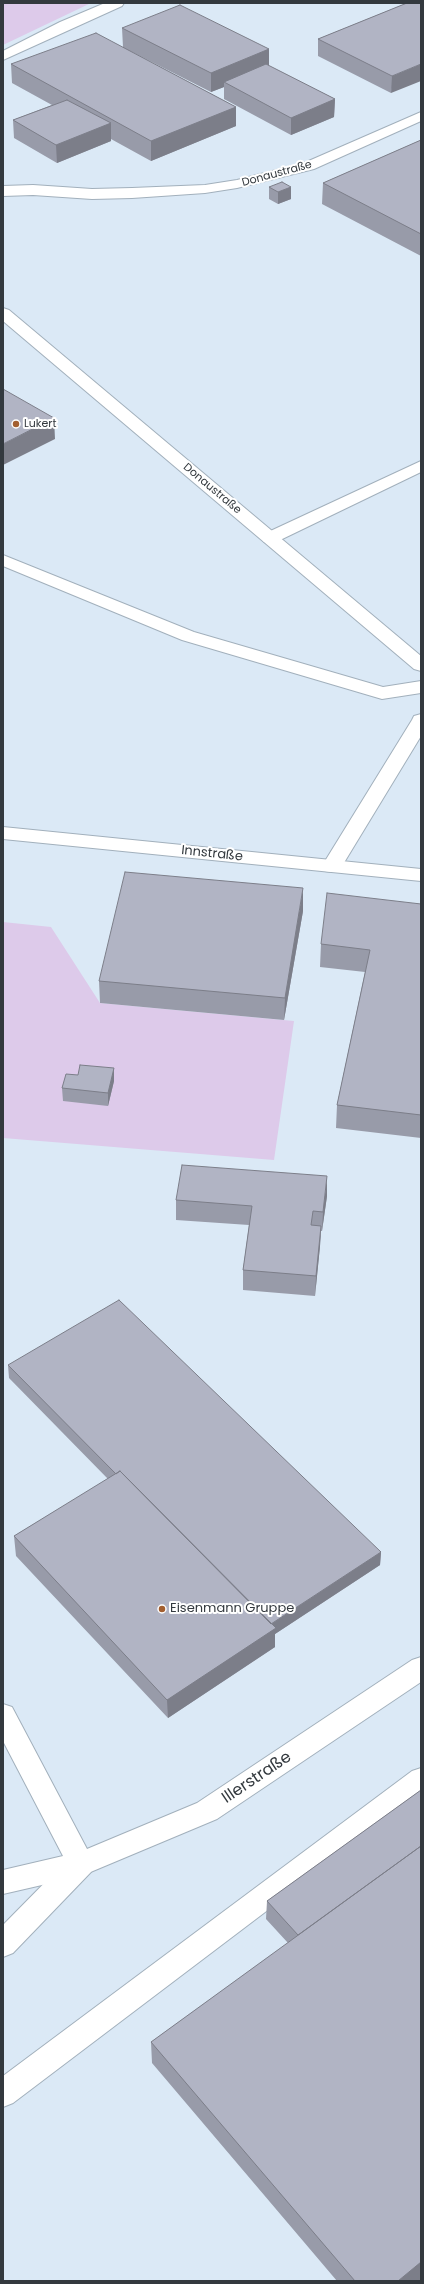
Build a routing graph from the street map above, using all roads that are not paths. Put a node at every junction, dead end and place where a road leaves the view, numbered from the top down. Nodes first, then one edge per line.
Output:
1 (117, 3) edge
2 (3, 56) edge
3 (421, 116) edge
4 (3, 191) edge
5 (3, 313) edge
6 (421, 466) edge
7 (270, 538) junction
8 (3, 560) edge
9 (421, 665) edge
10 (421, 687) edge
11 (421, 720) edge
12 (3, 833) edge
13 (332, 866) junction
14 (421, 875) edge
15 (421, 1668) edge
16 (4, 1718) edge
17 (421, 1779) edge
18 (81, 1864) junction
19 (3, 1882) edge
20 (3, 1944) edge
21 (3, 2093) edge

1 - 2 street
3 - 4 street, Donaustraße
5 - 7 street, Donaustraße
6 - 7 street
7 - 9 street, Donaustraße
8 - 10 street
11 - 13 street
12 - 13 street, Innstraße
13 - 14 street, Innstraße
15 - 18 street, Illerstraße
16 - 18 street
17 - 21 street
18 - 19 street, Illerstraße
18 - 20 street

